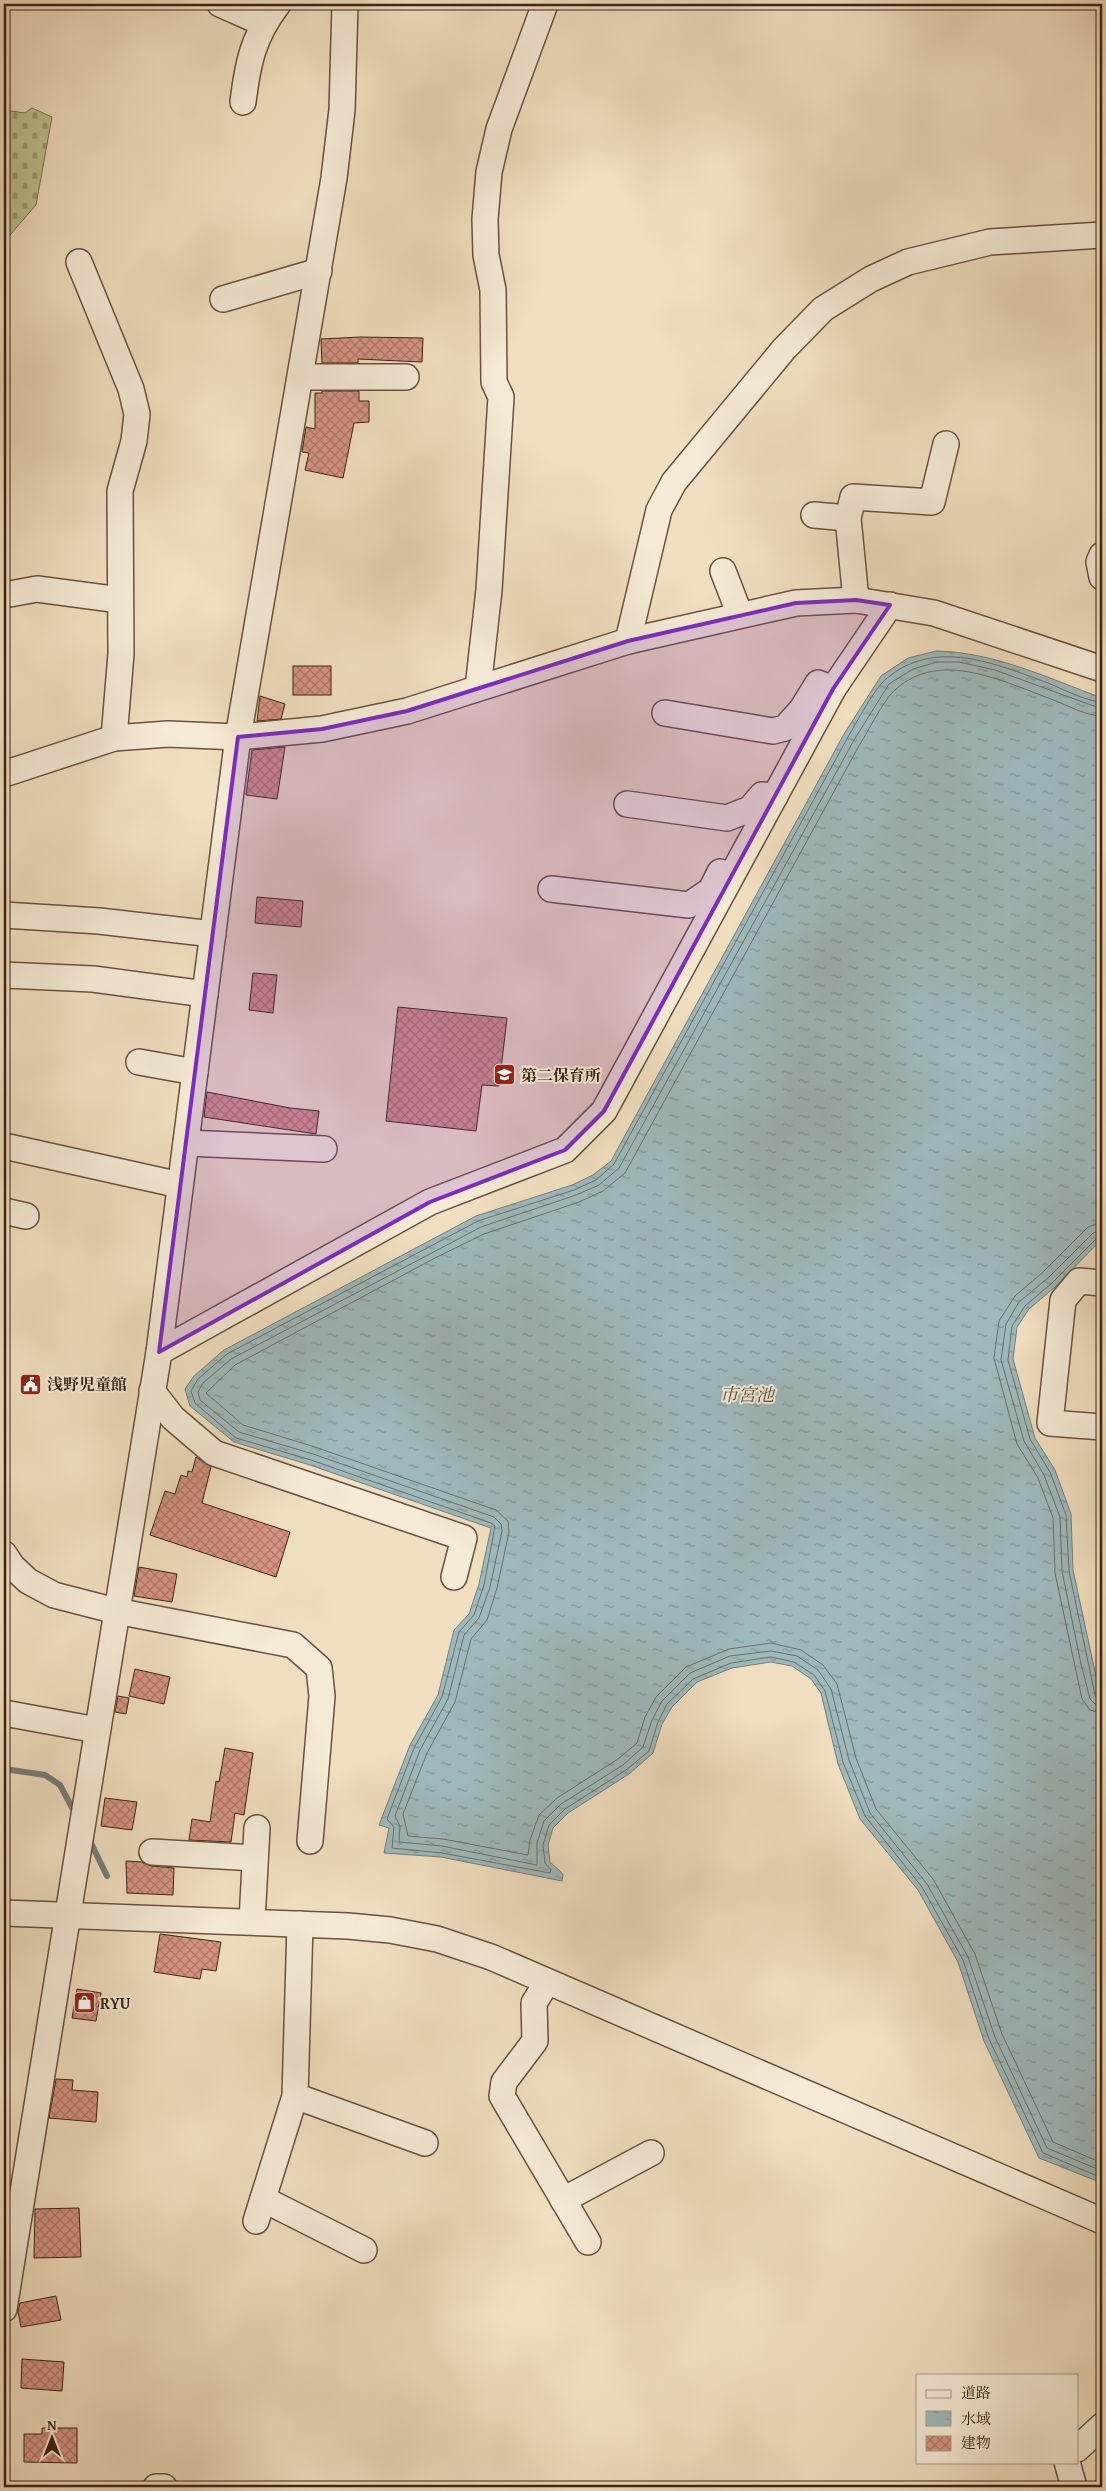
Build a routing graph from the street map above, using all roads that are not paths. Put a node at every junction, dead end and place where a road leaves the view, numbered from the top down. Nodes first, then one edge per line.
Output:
1 (220, 4) edge
2 (278, 4) edge
3 (345, 4) edge
4 (545, 4) edge
5 (263, 23) junction
6 (243, 102) dead end
7 (1102, 235) edge
8 (79, 262) dead end
9 (319, 271) junction
10 (223, 299) dead end
11 (301, 377) junction
12 (406, 377) dead end
13 (946, 444) dead end
14 (814, 515) dead end
15 (848, 518) junction
16 (1102, 555) edge
17 (723, 571) dead end
18 (1102, 577) edge
19 (4, 595) edge
20 (120, 600) junction
21 (856, 600) junction
22 (890, 605) junction
23 (740, 616) junction
24 (628, 641) junction
25 (1102, 669) edge
26 (478, 688) junction
27 (833, 689) junction
28 (665, 712) dead end
29 (238, 737) junction
30 (114, 738) junction
31 (4, 774) edge
32 (776, 796) junction
33 (627, 804) dead end
34 (734, 871) junction
35 (551, 889) dead end
36 (4, 915) edge
37 (213, 934) junction
38 (4, 975) edge
39 (205, 994) junction
40 (139, 1062) dead end
41 (195, 1072) junction
42 (186, 1143) junction
43 (4, 1146) edge
44 (324, 1149) dead end
45 (180, 1185) junction
46 (1102, 1283) edge
47 (159, 1352) junction
48 (152, 1391) junction
49 (1102, 1427) edge
50 (4, 1554) edge
51 (454, 1577) dead end
52 (116, 1611) junction
53 (4, 1713) edge
54 (97, 1730) junction
55 (257, 1828) dead end
56 (310, 1841) dead end
57 (152, 1852) dead end
58 (256, 1858) junction
59 (4, 1913) edge
60 (67, 1916) junction
61 (252, 1921) junction
62 (300, 1924) junction
63 (547, 1982) junction
64 (295, 2096) junction
65 (425, 2143) dead end
66 (651, 2152) dead end
67 (563, 2200) junction
68 (1102, 2221) edge
69 (588, 2242) dead end
70 (364, 2250) dead end
71 (4, 2309) edge
72 (1102, 2426) edge
73 (1078, 2448) edge
74 (1068, 2464) edge
75 (156, 2487) edge
76 (164, 2487) edge
77 (1074, 2487) edge

1 - 5 street
2 - 5 street
3 - 9 street
4 - 26 street
5 - 6 street
7 - 24 street
8 - 20 street
9 - 10 street
9 - 11 street
11 - 12 street
11 - 29 street
13 - 15 street
14 - 15 street
15 - 21 street
16 - 18 street
17 - 23 street
19 - 20 street
20 - 30 street
21 - 22 street
21 - 23 street
22 - 25 street
22 - 27 street
23 - 24 street
24 - 26 street
26 - 29 street
27 - 28 street
27 - 32 street
29 - 30 street
29 - 37 street
30 - 31 street
32 - 33 street
32 - 34 street
34 - 35 street
34 - 47 street
36 - 37 street
37 - 39 street
38 - 39 street
39 - 41 street
40 - 41 street
41 - 42 street
42 - 44 street
42 - 45 street
43 - 45 street
45 - 47 street
46 - 49 street
47 - 48 street
48 - 51 street
48 - 52 street
50 - 52 street
52 - 54 street
52 - 56 street
53 - 54 street
54 - 60 street
55 - 58 street
57 - 58 street
58 - 61 street
59 - 60 street
60 - 61 street
60 - 71 street
61 - 62 street
62 - 63 street
62 - 64 street
63 - 67 street
63 - 68 street
64 - 65 street
64 - 70 street
66 - 67 street
67 - 69 street
72 - 73 street
74 - 77 street
75 - 76 street

